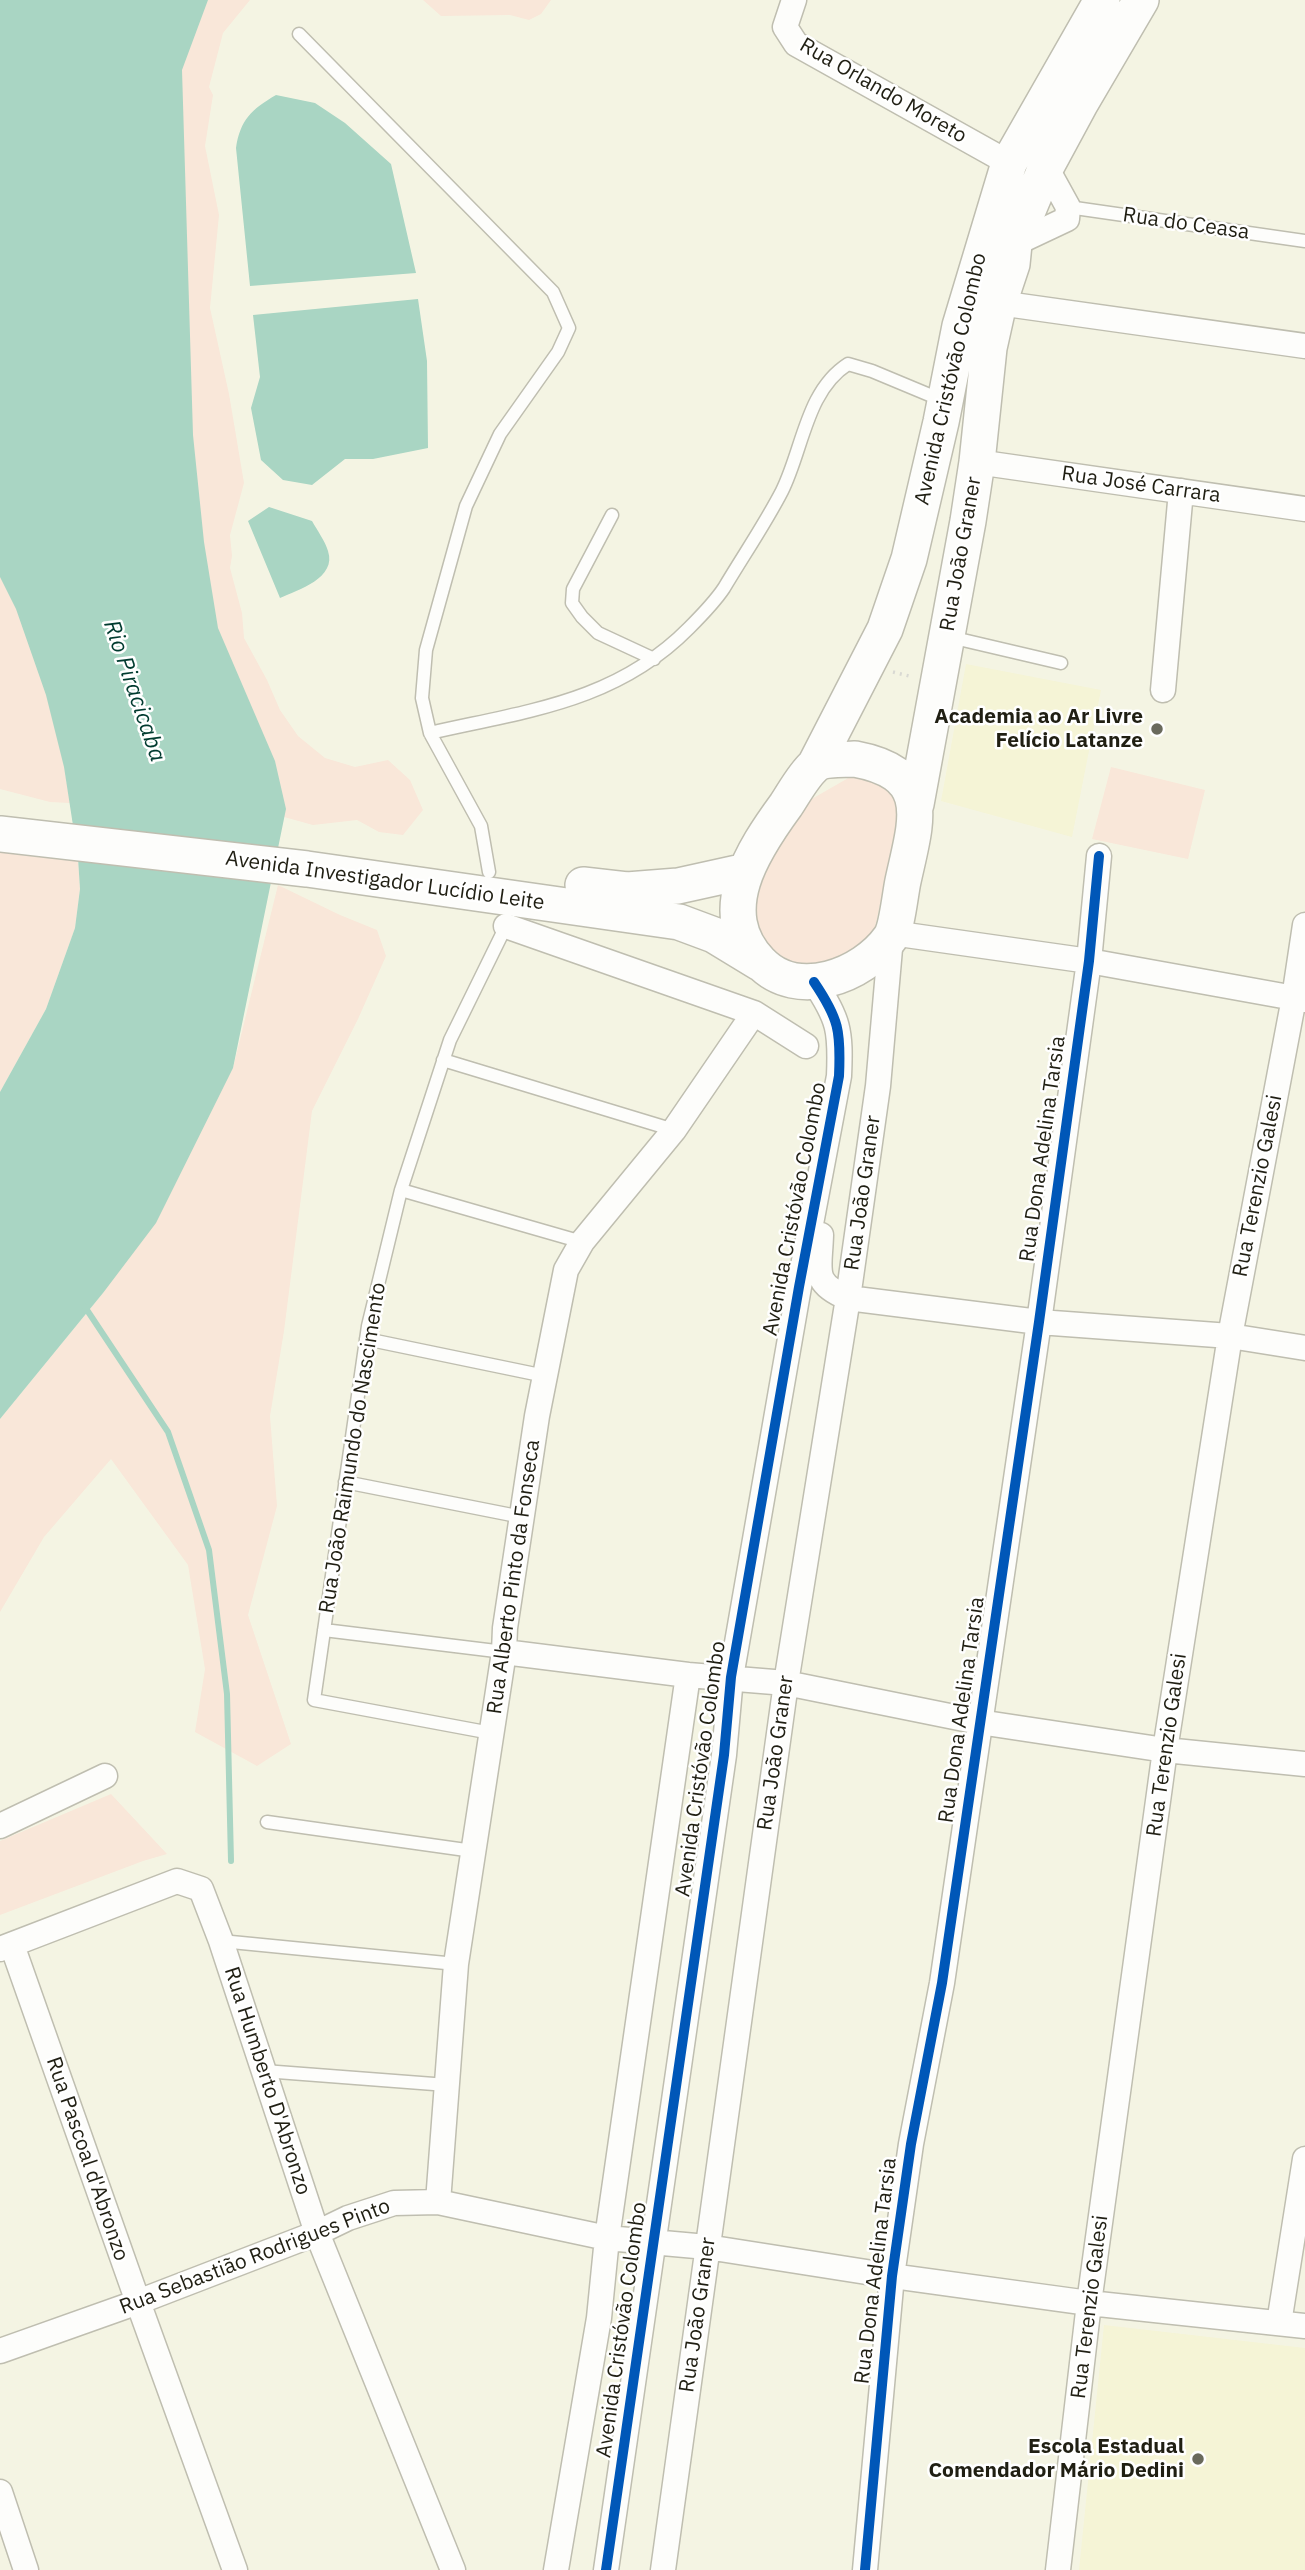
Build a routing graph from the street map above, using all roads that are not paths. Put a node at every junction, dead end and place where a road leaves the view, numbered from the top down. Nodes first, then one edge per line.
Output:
1 (1101, 0) edge
2 (1142, 0) edge
3 (793, 1) edge
4 (299, 34) dead end
5 (1009, 163) junction
6 (1046, 167) junction
7 (1068, 207) junction
8 (1305, 240) edge
9 (1014, 244) junction
10 (999, 303) junction
11 (1305, 346) edge
12 (945, 402) junction
13 (977, 462) junction
14 (1181, 491) junction
15 (1305, 509) edge
16 (612, 515) dead end
17 (946, 636) junction
18 (654, 659) junction
19 (1061, 663) dead end
20 (1163, 690) dead end
21 (430, 733) junction
22 (815, 765) junction
23 (916, 804) junction
24 (0, 814) edge
25 (44, 829) junction
26 (0, 834) edge
27 (1099, 856) dead end
28 (310, 859) junction
29 (746, 871) junction
30 (489, 872) junction
31 (1305, 925) edge
32 (506, 926) joint
33 (892, 935) junction
34 (1088, 961) junction
35 (761, 963) junction
36 (814, 982) junction
37 (1299, 999) edge
38 (754, 1013) junction
39 (806, 1046) dead end
40 (443, 1060) junction
41 (674, 1130) junction
42 (401, 1190) junction
43 (816, 1194) junction
44 (582, 1242) junction
45 (848, 1298) junction
46 (1039, 1322) junction
47 (1230, 1336) junction
48 (366, 1339) junction
49 (1305, 1348) edge
50 (545, 1376) junction
51 (345, 1482) junction
52 (522, 1517) junction
53 (324, 1630) junction
54 (504, 1653) junction
55 (688, 1675) junction
56 (732, 1678) junction
57 (786, 1683) junction
58 (979, 1722) junction
59 (491, 1733) junction
60 (1165, 1750) junction
61 (1305, 1764) edge
62 (106, 1776) dead end
63 (267, 1822) dead end
64 (0, 1826) edge
65 (473, 1851) junction
66 (221, 1941) junction
67 (6, 1947) edge
68 (456, 1964) junction
69 (264, 2071) junction
70 (447, 2085) junction
71 (1305, 2159) edge
72 (438, 2202) junction
73 (317, 2233) junction
74 (607, 2238) junction
75 (654, 2241) junction
76 (707, 2247) junction
77 (892, 2276) junction
78 (138, 2302) junction
79 (1089, 2303) junction
80 (1279, 2323) junction
81 (1305, 2326) edge
82 (0, 2351) edge
83 (0, 2492) edge
84 (26, 2570) edge
85 (235, 2570) edge
86 (453, 2570) edge
87 (556, 2570) edge
88 (606, 2570) edge
89 (663, 2570) edge
90 (865, 2570) edge
91 (1058, 2570) edge

1 - 5 main road, Avenida Cristóvão Colombo
2 - 6 main road, Avenida Cristóvão Colombo
3 - 5 street, Rua Orlando Moreto
4 - 21 lane
5 - 12 main road, Avenida Cristóvão Colombo
6 - 7 street
6 - 9 main road, Avenida Cristóvão Colombo
7 - 8 lane, Rua do Ceasa
7 - 9 street
9 - 10 main road, Avenida Cristóvão Colombo
10 - 11 street
10 - 13 main road, Rua João Graner
12 - 18 lane
12 - 22 main road, Avenida Cristóvão Colombo
13 - 14 street, Rua José Carrara
13 - 17 main road, Rua João Graner
14 - 15 street, Rua José Carrara
14 - 20 street
16 - 18 lane
17 - 19 lane
17 - 23 main road, Rua João Graner
18 - 21 lane
21 - 30 lane
22 - 23 main road
22 - 29 main road
23 - 33 main road
24 - 25 main road, Avenida Investigador Lucídio Leite
25 - 26 main road, Avenida Investigador Lucídio Leite
25 - 28 main road, Avenida Investigador Lucídio Leite
27 - 34 street, Rua Dona Adelina Tarsia
28 - 30 main road, Avenida Investigador Lucídio Leite
28 - 35 main road, Avenida Investigador Lucídio Leite
29 - 30 main road, Avenida Investigador Lucídio Leite
29 - 35 main road
31 - 37 street, Rua Terenzio Galesi
32 - 38 street
32 - 40 lane, Rua João Raimundo do Nascimento
33 - 34 street
33 - 36 main road
33 - 45 street, Rua João Graner
34 - 37 street
34 - 46 street, Rua Dona Adelina Tarsia
35 - 36 main road
36 - 43 street, Avenida Cristóvão Colombo
37 - 47 street, Rua Terenzio Galesi
38 - 39 street
38 - 41 street, Rua Alberto Pinto da Fonseca
40 - 41 lane
40 - 42 lane, Rua João Raimundo do Nascimento
41 - 44 street, Rua Alberto Pinto da Fonseca
42 - 44 lane
42 - 48 lane, Rua João Raimundo do Nascimento
43 - 45 street
43 - 56 street, Avenida Cristóvão Colombo
44 - 50 street, Rua Alberto Pinto da Fonseca
45 - 46 street
45 - 57 street, Rua João Graner
46 - 47 street
46 - 58 street, Rua Dona Adelina Tarsia
47 - 49 street
47 - 60 street, Rua Terenzio Galesi
48 - 50 lane
48 - 51 lane, Rua João Raimundo do Nascimento
50 - 52 street, Rua Alberto Pinto da Fonseca
51 - 52 lane
51 - 53 lane, Rua João Raimundo do Nascimento
52 - 54 street, Rua Alberto Pinto da Fonseca
53 - 54 lane
53 - 59 lane, Rua João Raimundo do Nascimento
54 - 55 street
54 - 59 street, Rua Alberto Pinto da Fonseca
55 - 56 street
55 - 74 street, Avenida Cristóvão Colombo
56 - 57 street
56 - 75 street, Avenida Cristóvão Colombo
57 - 58 street
57 - 76 street, Rua João Graner
58 - 60 street
58 - 77 street, Rua Dona Adelina Tarsia
59 - 65 street, Rua Alberto Pinto da Fonseca
60 - 61 street
60 - 79 street, Rua Terenzio Galesi
62 - 64 street
63 - 65 lane
65 - 68 street, Rua Alberto Pinto da Fonseca
66 - 67 street, Rua Humberto D'Abronzo
66 - 68 lane
66 - 69 street, Rua Humberto D'Abronzo
67 - 78 street, Rua Pascoal d'Abronzo
68 - 70 street, Rua Alberto Pinto da Fonseca
69 - 70 lane
69 - 73 street, Rua Humberto D'Abronzo
70 - 72 street, Rua Alberto Pinto da Fonseca
71 - 80 street
72 - 73 street, Rua Sebastião Rodrigues Pinto
72 - 74 street, Rua Sebastião Rodrigues Pinto
73 - 78 street, Rua Sebastião Rodrigues Pinto
73 - 86 street, Rua Humberto D'Abronzo
74 - 75 street, Rua Sebastião Rodrigues Pinto
74 - 87 street, Avenida Cristóvão Colombo
75 - 76 street, Rua Sebastião Rodrigues Pinto
75 - 88 street, Avenida Cristóvão Colombo
76 - 77 street, Rua Sebastião Rodrigues Pinto
76 - 89 street, Rua João Graner
77 - 79 street, Rua Sebastião Rodrigues Pinto
77 - 90 street, Rua Dona Adelina Tarsia
78 - 82 street, Rua Sebastião Rodrigues Pinto
78 - 85 street, Rua Pascoal d'Abronzo
79 - 80 street, Rua Sebastião Rodrigues Pinto
79 - 91 street, Rua Terenzio Galesi
80 - 81 street, Rua Sebastião Rodrigues Pinto
83 - 84 street

